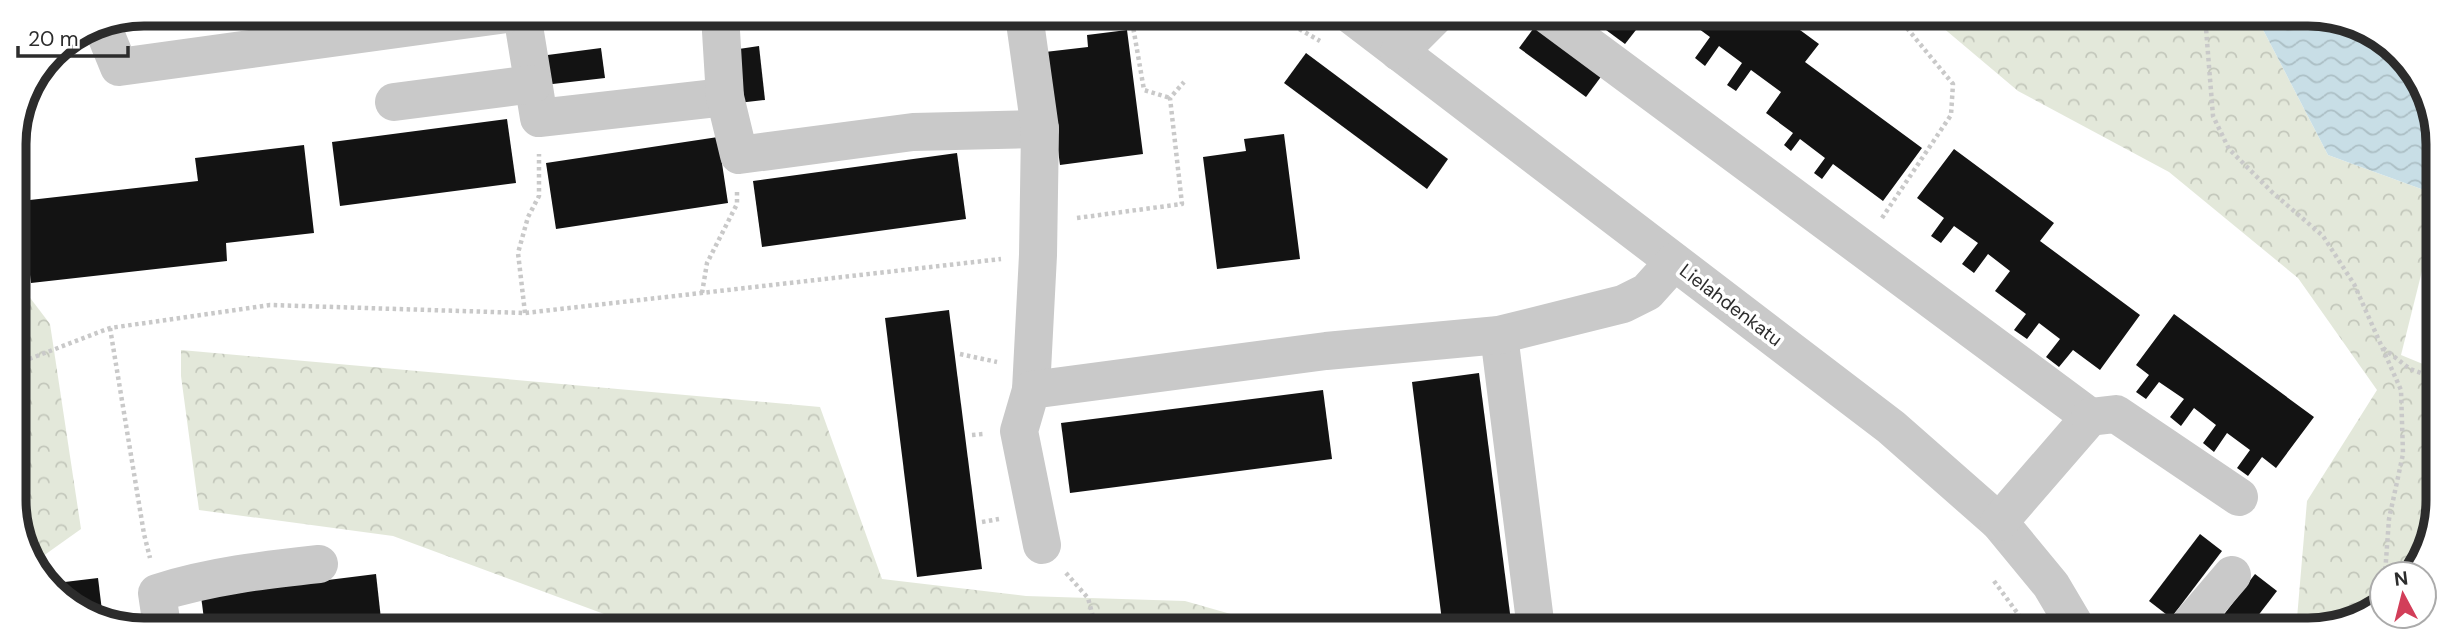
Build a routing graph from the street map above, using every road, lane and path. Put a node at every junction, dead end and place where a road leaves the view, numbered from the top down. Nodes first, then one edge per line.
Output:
1 (524, 26) edge
2 (721, 26) edge
3 (1026, 26) edge
4 (1133, 26) edge
5 (1365, 26) edge
6 (1425, 26) edge
7 (1562, 26) edge
8 (1906, 26) edge
9 (2206, 26) edge
10 (315, 27) edge
11 (105, 33) edge
12 (1399, 52) junction
13 (1184, 82) dead end
14 (725, 97) junction
15 (1170, 98) junction
16 (536, 101) junction
17 (394, 102) dead end
18 (1040, 129) junction
19 (738, 155) junction
20 (1038, 239) junction
21 (1862, 248) junction
22 (1674, 262) junction
23 (702, 293) junction
24 (525, 313) junction
25 (110, 328) junction
26 (1500, 335) junction
27 (2380, 345) junction
28 (26, 360) edge
29 (2426, 375) edge
30 (1031, 390) junction
31 (2090, 417) junction
32 (2239, 497) dead end
33 (1999, 522) junction
34 (1042, 545) joint
35 (2386, 560) edge
36 (319, 564) dead end
37 (2232, 575) dead end
38 (160, 610) edge
39 (1535, 617) edge
40 (2070, 617) edge
41 (2196, 617) edge
42 (1093, 618) edge

1 - 16 street
2 - 14 street
3 - 18 street
4 - 15 path
5 - 12 street, Lielahdenkatu
6 - 12 street
7 - 21 street
8 - 21 path
9 - 27 path
10 - 11 street
12 - 22 street, Lielahdenkatu
13 - 15 path
14 - 16 street
14 - 19 street
15 - 20 path
16 - 17 street
16 - 24 path
18 - 19 street
18 - 20 street
19 - 23 path
20 - 23 path
20 - 30 street
21 - 31 street
22 - 26 street
22 - 33 street, Lielahdenkatu
23 - 24 path
24 - 25 path
25 - 28 path
25 - 38 path
26 - 30 street
26 - 39 street
27 - 29 path
27 - 35 path
30 - 34 street
31 - 32 street
31 - 33 street
33 - 40 street, Lielahdenkatu
34 - 42 path
36 - 38 street
37 - 41 street

